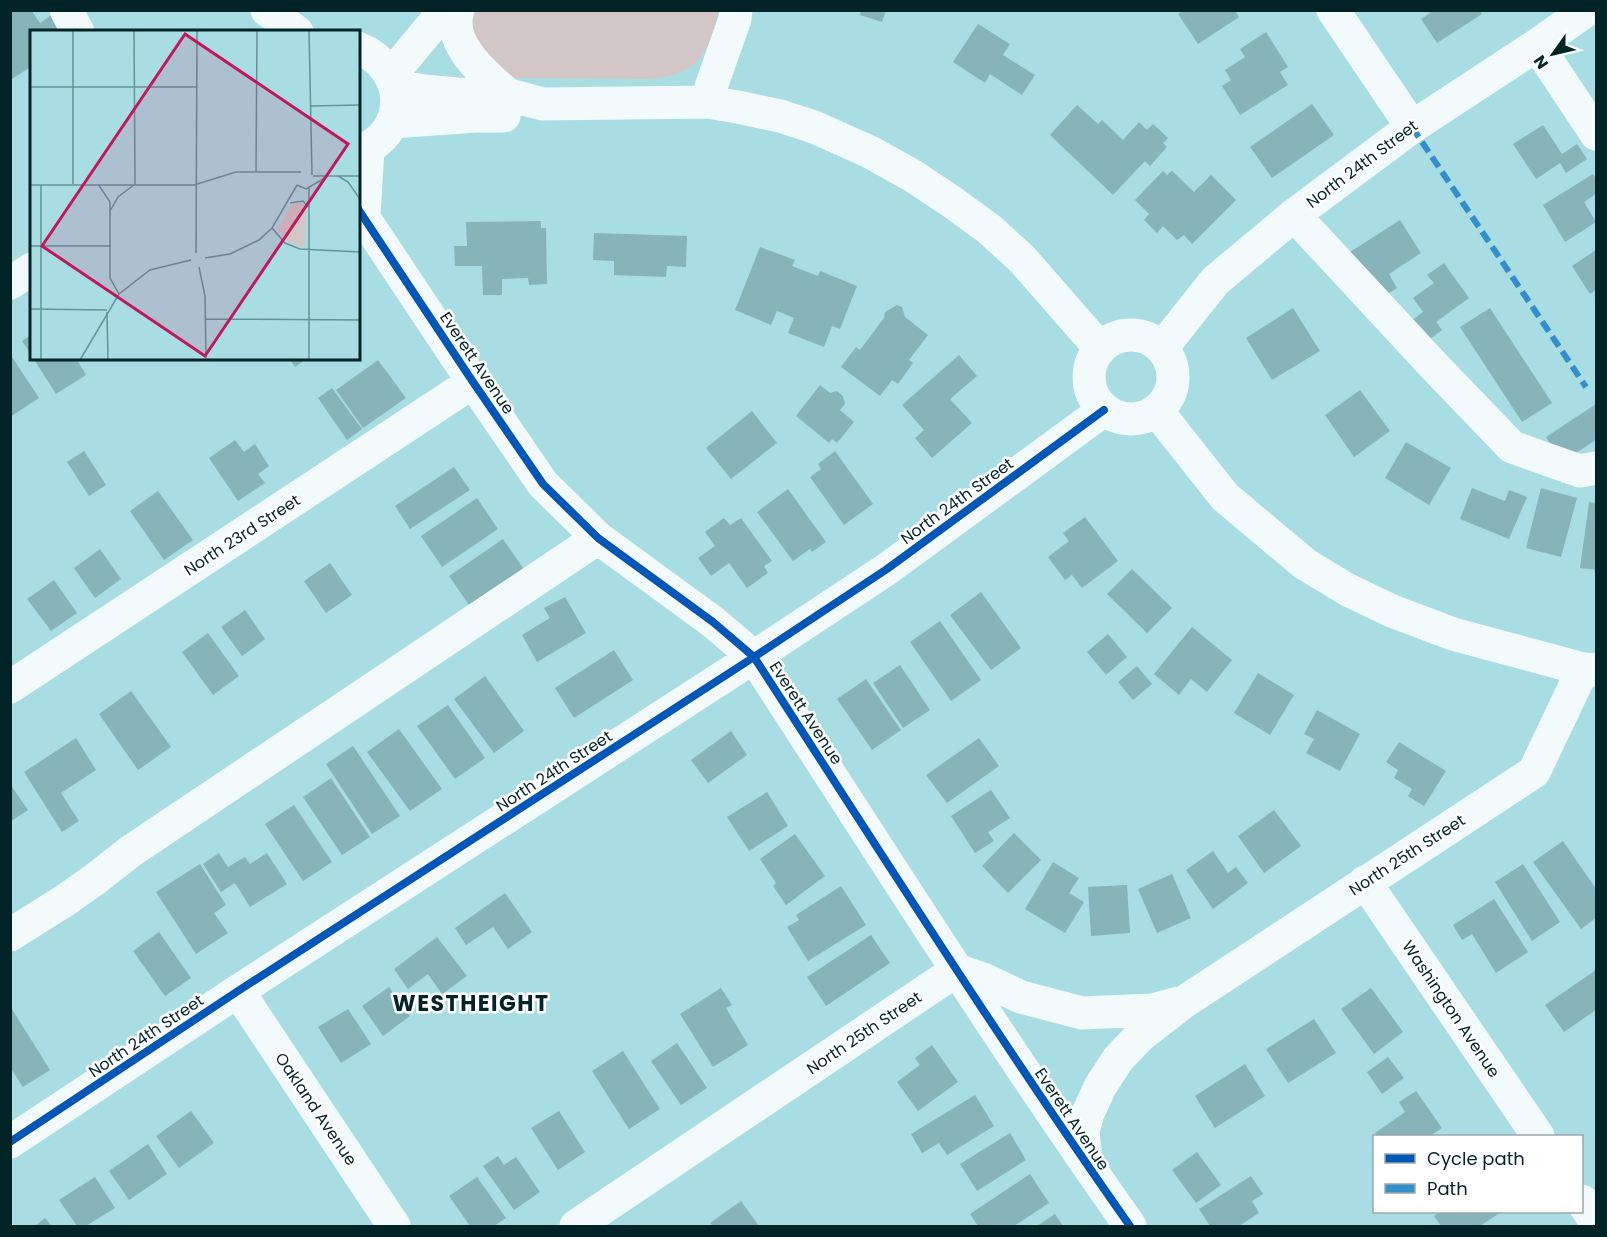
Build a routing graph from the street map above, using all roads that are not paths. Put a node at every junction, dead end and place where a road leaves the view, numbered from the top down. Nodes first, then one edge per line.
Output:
1 (66, 10) edge
2 (247, 10) edge
3 (267, 10) edge
4 (430, 10) edge
5 (446, 10) edge
6 (458, 10) edge
7 (736, 10) edge
8 (1333, 10) edge
9 (1587, 10) edge
10 (77, 30) edge
11 (261, 30) edge
12 (294, 30) edge
13 (1537, 45) junction
14 (379, 65) edge
15 (528, 100) junction
16 (707, 102) junction
17 (392, 122) junction
18 (1412, 127) junction
19 (1596, 134) edge
20 (363, 151) edge
21 (361, 213) edge
22 (1294, 215) junction
23 (30, 270) edge
24 (10, 283) edge
25 (1099, 347) junction
26 (1162, 348) junction
27 (473, 382) junction
28 (1104, 410) junction
29 (1157, 411) junction
30 (1596, 468) edge
31 (597, 538) junction
32 (754, 657) junction
33 (1590, 670) edge
34 (10, 687) edge
35 (1365, 882) junction
36 (10, 934) edge
37 (957, 970) junction
38 (237, 992) junction
39 (1184, 1002) junction
40 (1537, 1135) edge
41 (10, 1142) edge
42 (1086, 1163) junction
43 (1583, 1204) edge
44 (1596, 1223) edge
45 (394, 1227) edge
46 (576, 1227) edge
47 (1130, 1227) edge

1 - 10 street
2 - 11 street
3 - 12 street
4 - 14 street
5 - 14 street
6 - 15 street
7 - 16 street
8 - 18 street
9 - 13 street, North 24th Street
13 - 18 street, North 24th Street
13 - 19 street
14 - 15 street
14 - 17 street
15 - 16 street
15 - 17 street
16 - 25 street
17 - 20 street
18 - 22 street, North 24th Street
20 - 21 street, Everett Avenue
21 - 27 street, Everett Avenue
22 - 26 street, North 24th Street
22 - 30 street
23 - 24 street
25 - 26 street
25 - 28 street
26 - 29 street
27 - 31 street, Everett Avenue
27 - 34 street, North 23rd Street
28 - 29 street
28 - 32 street, North 24th Street
29 - 33 street
31 - 32 street, Everett Avenue
31 - 36 street
32 - 37 street, Everett Avenue
32 - 38 street, North 24th Street
33 - 35 street, North 25th Street
35 - 39 street, North 25th Street
35 - 40 street, Washington Avenue
37 - 39 street, North 25th Street
37 - 42 street, Everett Avenue
37 - 46 street, North 25th Street
38 - 41 street, North 24th Street
38 - 45 street, Oakland Avenue
39 - 42 street, North 25th Street
42 - 47 street, Everett Avenue
43 - 44 street

